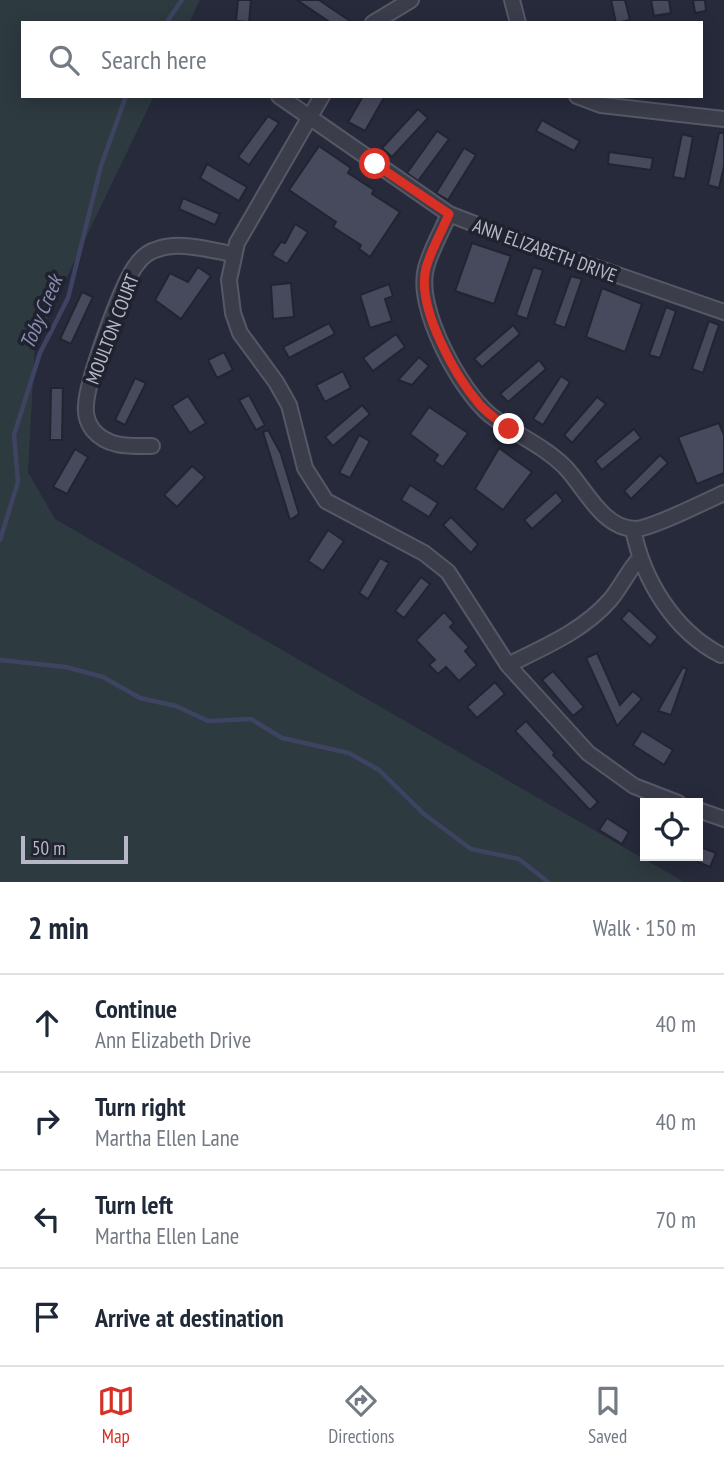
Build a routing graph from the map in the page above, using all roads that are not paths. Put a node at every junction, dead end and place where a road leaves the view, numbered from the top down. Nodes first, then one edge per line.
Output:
1 (411, 0) edge
2 (512, 0) edge
3 (376, 21) edge
4 (517, 21) edge
5 (282, 98) edge
6 (321, 98) edge
7 (582, 98) edge
8 (309, 117) junction
9 (724, 119) edge
10 (449, 214) junction
11 (232, 254) junction
12 (724, 312) edge
13 (152, 446) dead end
14 (724, 493) edge
15 (633, 528) junction
16 (639, 559) junction
17 (721, 655) dead end
18 (508, 665) junction
19 (662, 798) edge
20 (703, 812) edge
21 (724, 819) edge

1 - 3 street
2 - 4 street
5 - 8 street, ANN ELIZABETH DRIVE
6 - 8 street
7 - 9 street
8 - 10 street, ANN ELIZABETH DRIVE
8 - 11 street
10 - 12 street, ANN ELIZABETH DRIVE
10 - 15 street
11 - 13 street, MOULTON COURT
11 - 18 street
14 - 15 street
15 - 16 street
16 - 17 street
16 - 18 street
18 - 19 street
20 - 21 street

